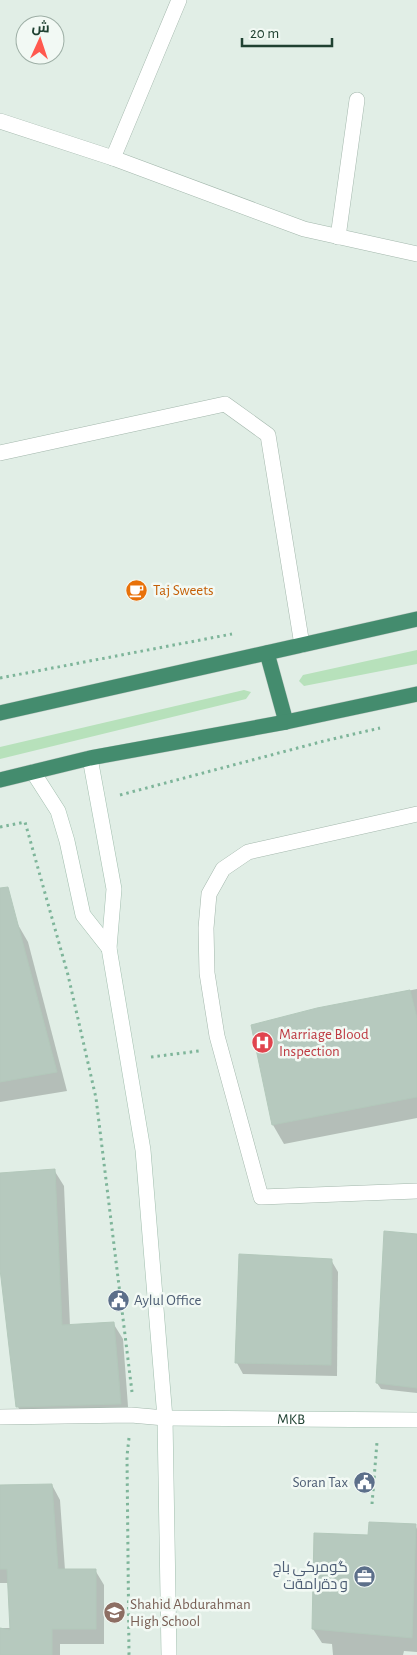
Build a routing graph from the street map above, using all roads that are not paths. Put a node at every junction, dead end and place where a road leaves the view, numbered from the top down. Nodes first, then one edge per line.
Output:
1 (179, 0) edge
2 (357, 100) dead end
3 (0, 121) edge
4 (113, 158) junction
5 (338, 237) junction
6 (417, 254) edge
7 (0, 453) edge
8 (417, 619) edge
9 (302, 645) junction
10 (267, 653) junction
11 (417, 694) edge
12 (0, 713) edge
13 (286, 722) junction
14 (90, 758) junction
15 (33, 772) junction
16 (0, 780) edge
17 (417, 814) edge
18 (109, 948) junction
19 (417, 1191) edge
20 (0, 1417) edge
21 (165, 1418) junction
22 (417, 1420) edge
23 (169, 1655) edge

1 - 4 street
2 - 5 street
3 - 4 street
4 - 5 street
5 - 6 street
7 - 9 street
8 - 9 highway
9 - 10 highway
10 - 12 highway
10 - 13 highway
11 - 13 highway
13 - 14 highway
14 - 15 highway
14 - 18 street
15 - 16 highway
15 - 18 street
17 - 19 street
18 - 21 street
20 - 21 street, MKB
21 - 22 street, MKB
21 - 23 street

